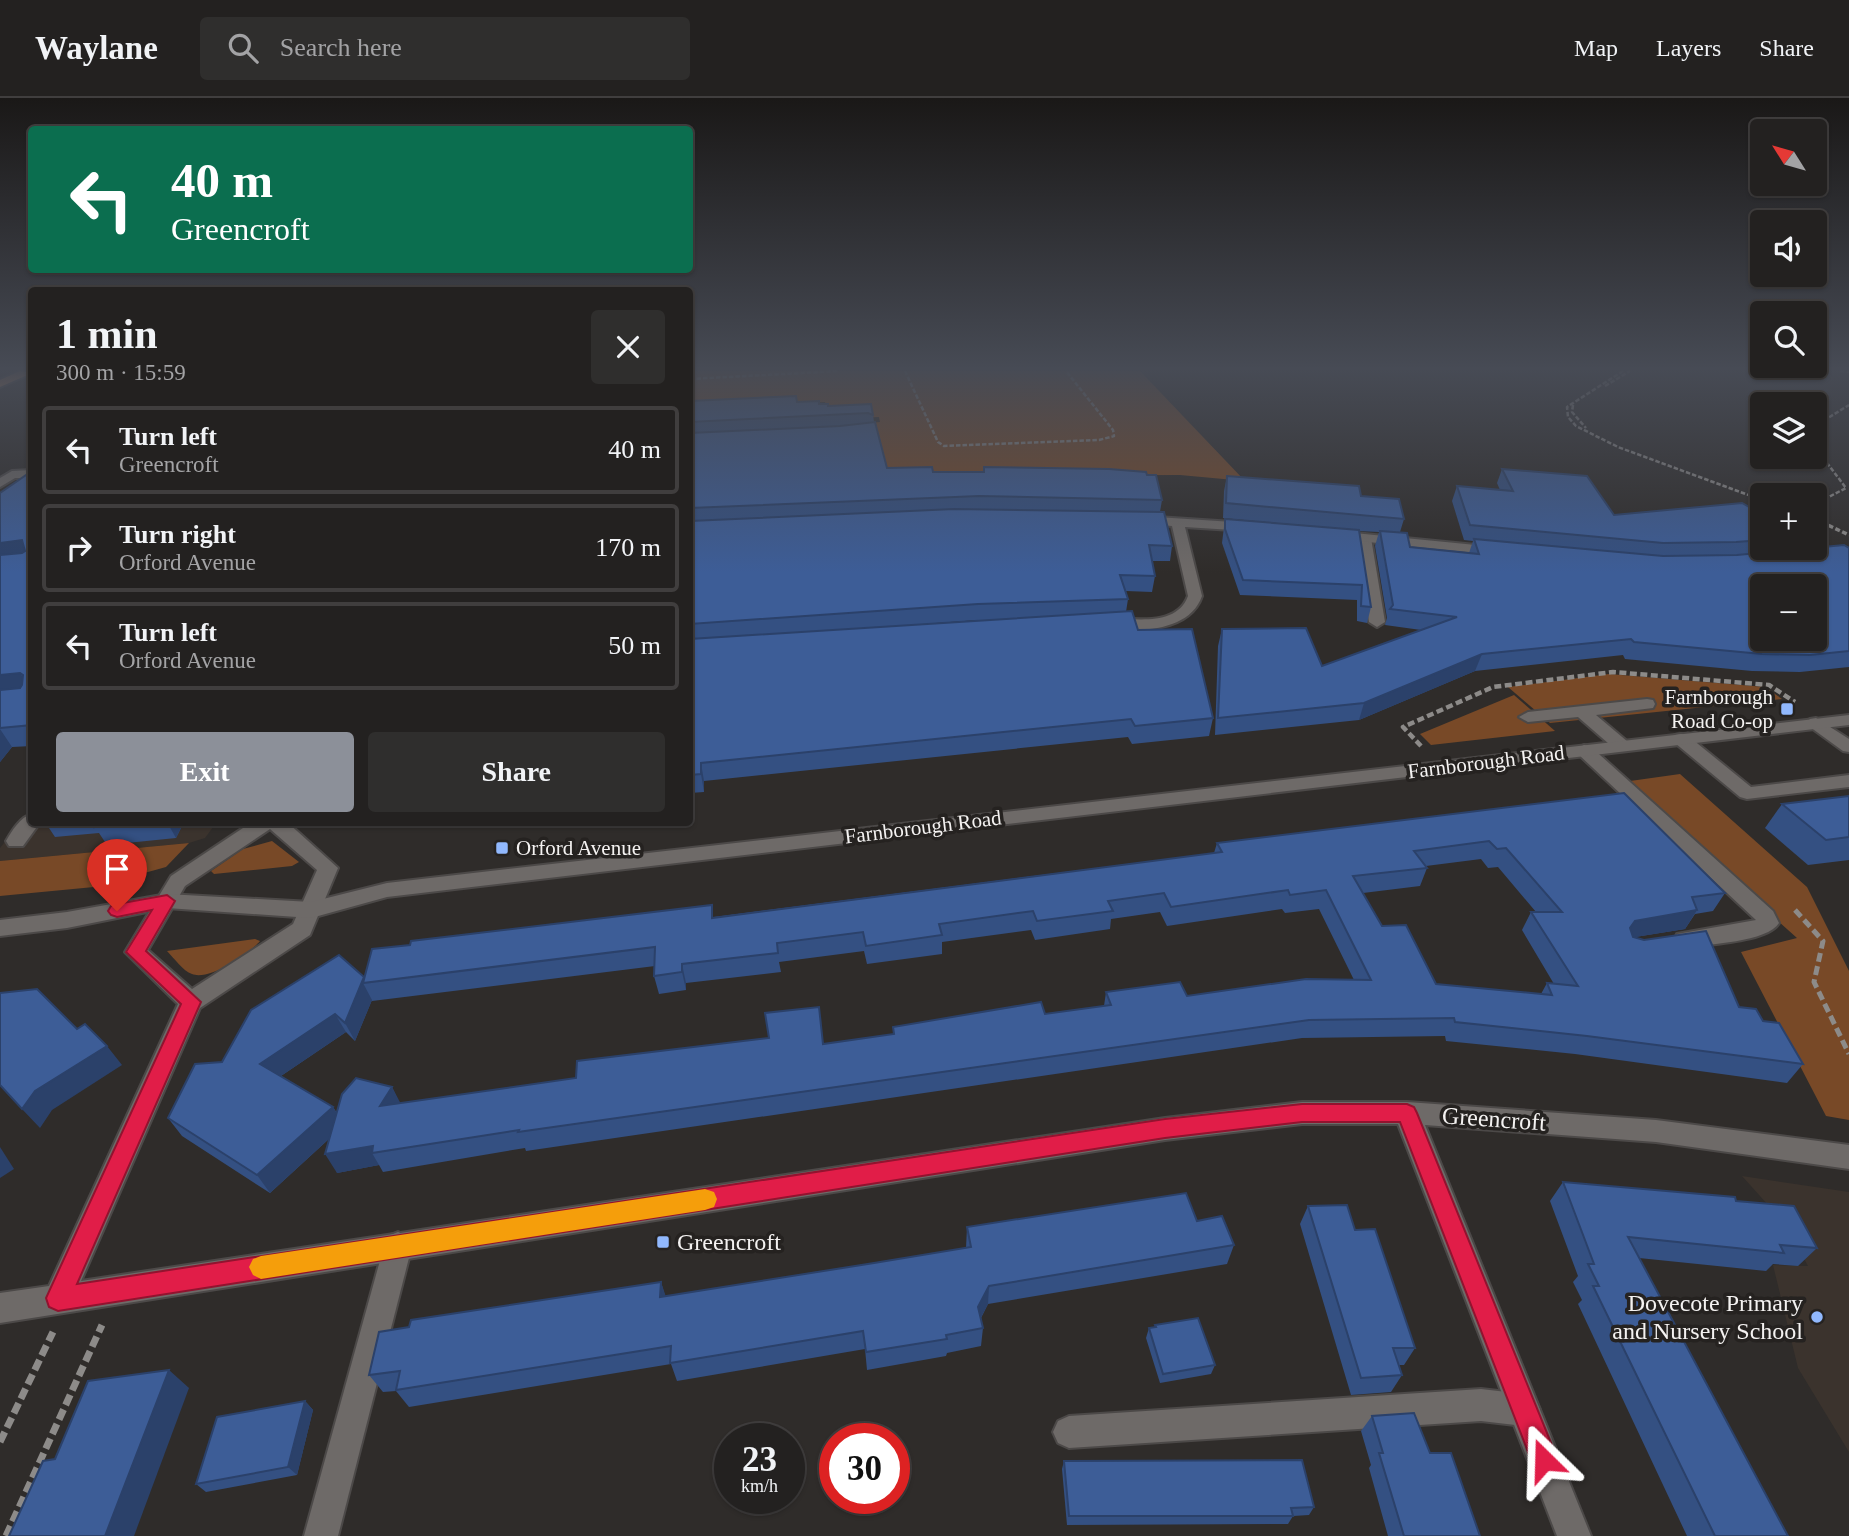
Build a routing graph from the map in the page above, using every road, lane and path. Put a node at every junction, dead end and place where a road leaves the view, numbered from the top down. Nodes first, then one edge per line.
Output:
1 (936, 438) edge
2 (1107, 438) edge
3 (1600, 438) edge
4 (1607, 438) edge
5 (1827, 463) edge
6 (28, 474) edge
7 (0, 483) edge
8 (1750, 494) edge
9 (1750, 495) edge
10 (1827, 498) edge
11 (1123, 519) edge
12 (1177, 522) junction
13 (1827, 525) edge
14 (1259, 528) edge
15 (1325, 534) edge
16 (1849, 535) edge
17 (1364, 538) junction
18 (1509, 552) edge
19 (1377, 621) dead end
20 (1100, 624) edge
21 (1647, 704) dead end
22 (1582, 711) junction
23 (1528, 717) dead end
24 (1849, 720) edge
25 (1816, 723) junction
26 (1681, 739) junction
27 (1622, 746) junction
28 (1849, 747) edge
29 (1584, 750) junction
30 (1849, 781) edge
31 (28, 825) edge
32 (260, 826) edge
33 (279, 826) edge
34 (16, 841) dead end
35 (167, 901) junction
36 (311, 910) junction
37 (0, 928) edge
38 (1671, 942) edge
39 (191, 1002) junction
40 (1407, 1113) junction
41 (1849, 1157) edge
42 (398, 1246) junction
43 (118, 1289) junction
44 (58, 1298) junction
45 (0, 1308) edge
46 (1524, 1410) junction
47 (1069, 1432) dead end
48 (0, 1441) edge
49 (6, 1536) edge
50 (321, 1536) edge
51 (1574, 1536) edge

1 - 2 path
3 - 9 path
4 - 8 path
5 - 10 path
6 - 7 street
11 - 12 street
12 - 14 street
12 - 20 street
13 - 16 path
15 - 17 street
17 - 18 street
17 - 19 street
21 - 22 street
22 - 23 street
22 - 27 street
24 - 25 street, Farnborough Road
25 - 26 street, Farnborough Road
25 - 28 street
26 - 27 street, Farnborough Road
26 - 30 street
27 - 29 street, Farnborough Road
29 - 36 street, Farnborough Road
29 - 38 street
31 - 34 street
32 - 35 street
33 - 36 street
35 - 36 street, Farnborough Road
35 - 37 street, Farnborough Road
35 - 39 street
36 - 39 street
39 - 44 street
40 - 41 street, Greencroft
40 - 42 street, Greencroft
40 - 46 street
42 - 43 street, Greencroft
42 - 50 street
43 - 44 street, Greencroft
43 - 49 path
44 - 45 street
44 - 48 path
46 - 47 street
46 - 51 street

